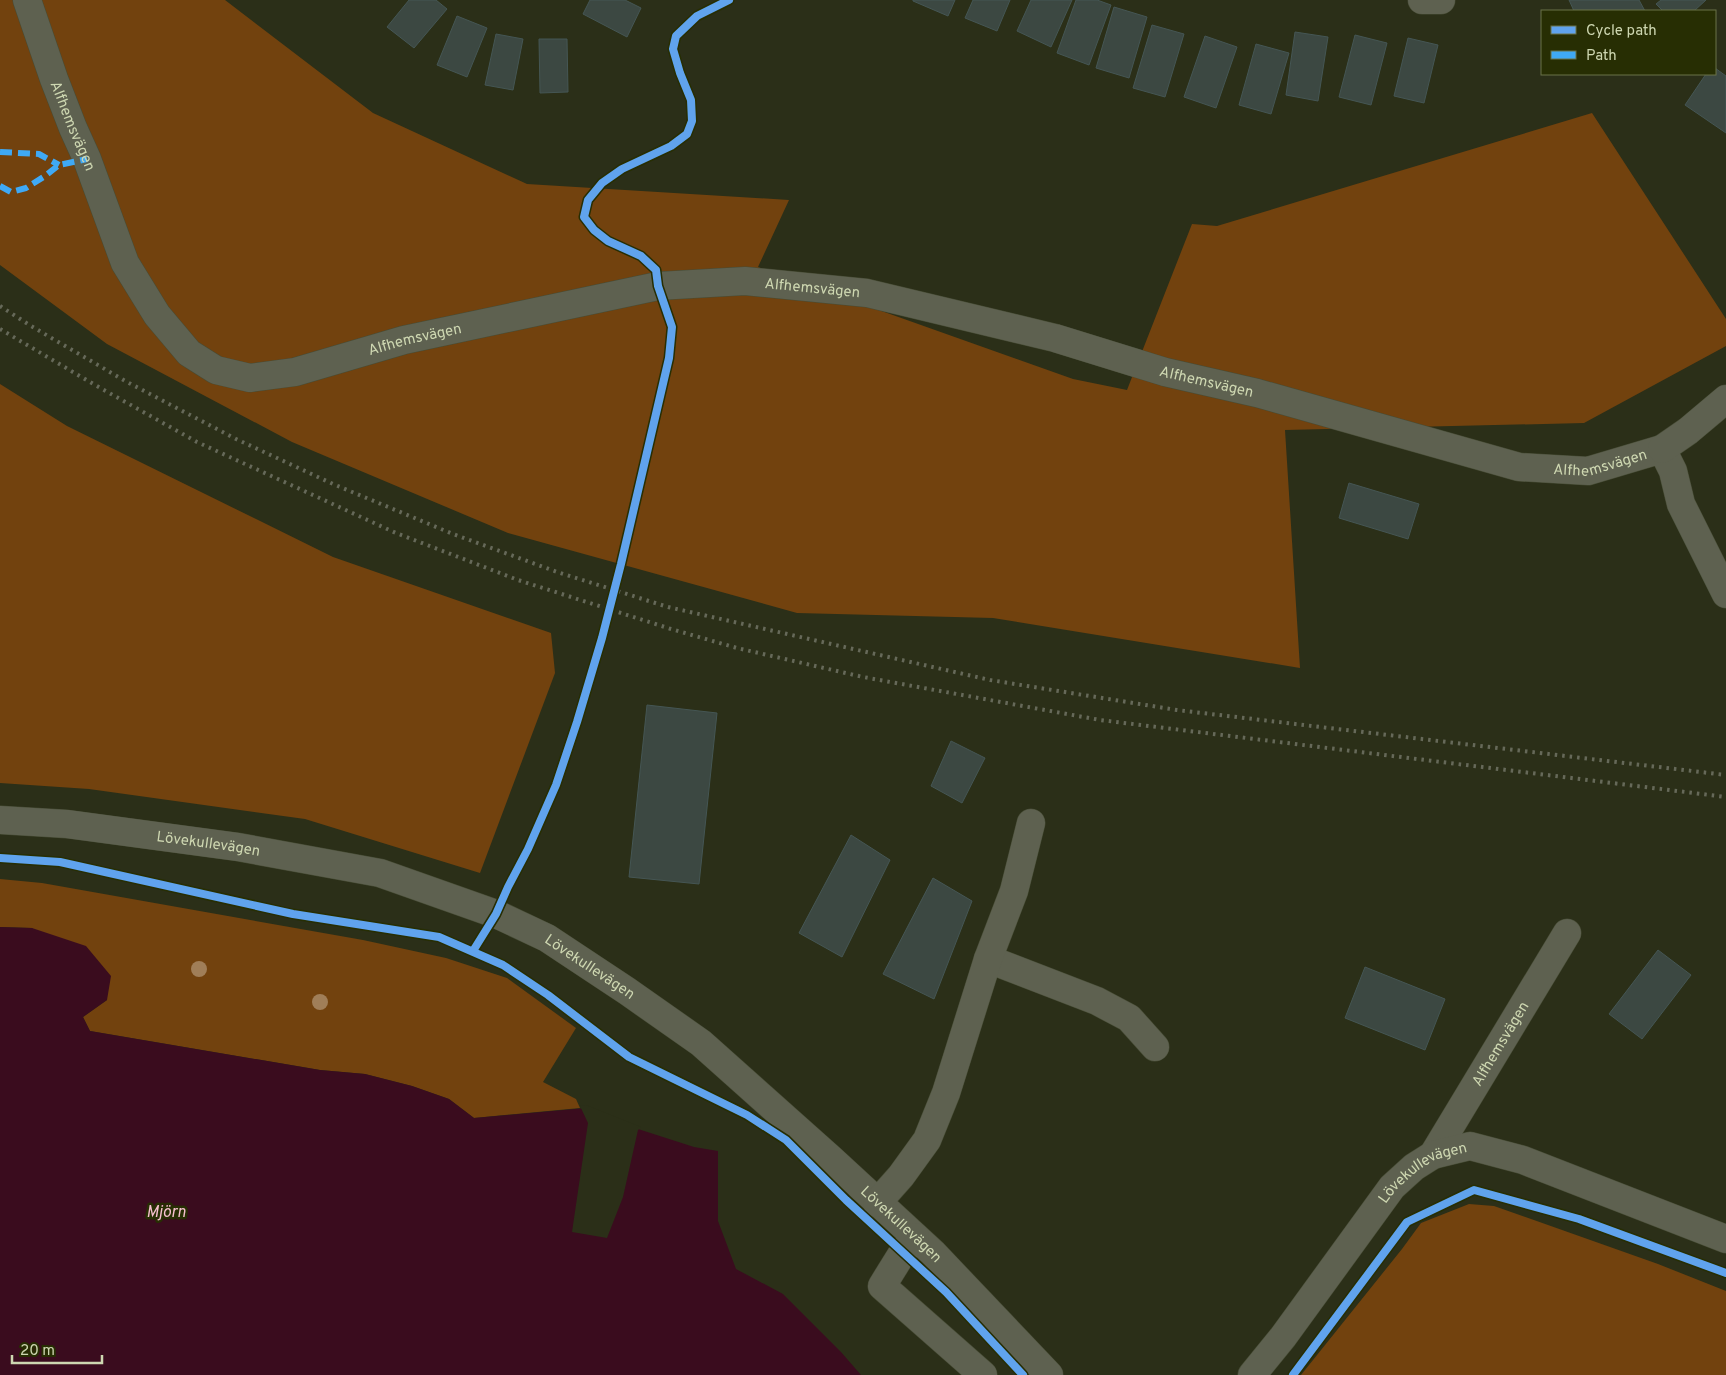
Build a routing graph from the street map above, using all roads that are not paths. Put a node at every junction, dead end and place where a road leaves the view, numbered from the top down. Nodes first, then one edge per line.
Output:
1 (27, 0) edge
2 (1422, 0) edge
3 (1441, 0) edge
4 (1726, 399) edge
5 (1662, 449) junction
6 (1726, 594) edge
7 (0, 820) edge
8 (1031, 823) dead end
9 (1567, 933) dead end
10 (988, 959) junction
11 (1155, 1047) dead end
12 (1433, 1154) junction
13 (877, 1203) junction
14 (915, 1237) junction
15 (1726, 1239) edge
16 (983, 1375) edge
17 (1049, 1375) edge
18 (1252, 1375) edge

1 - 5 street, Alfhemsvägen
2 - 3 street
4 - 5 street
5 - 6 street, Alfhemsvägen
7 - 13 street, Lövekullevägen
8 - 10 street
9 - 12 street, Alfhemsvägen
10 - 11 street
10 - 13 street
12 - 15 street, Lövekullevägen
12 - 18 street, Lövekullevägen
13 - 14 street, Lövekullevägen
14 - 16 street
14 - 17 street, Lövekullevägen

